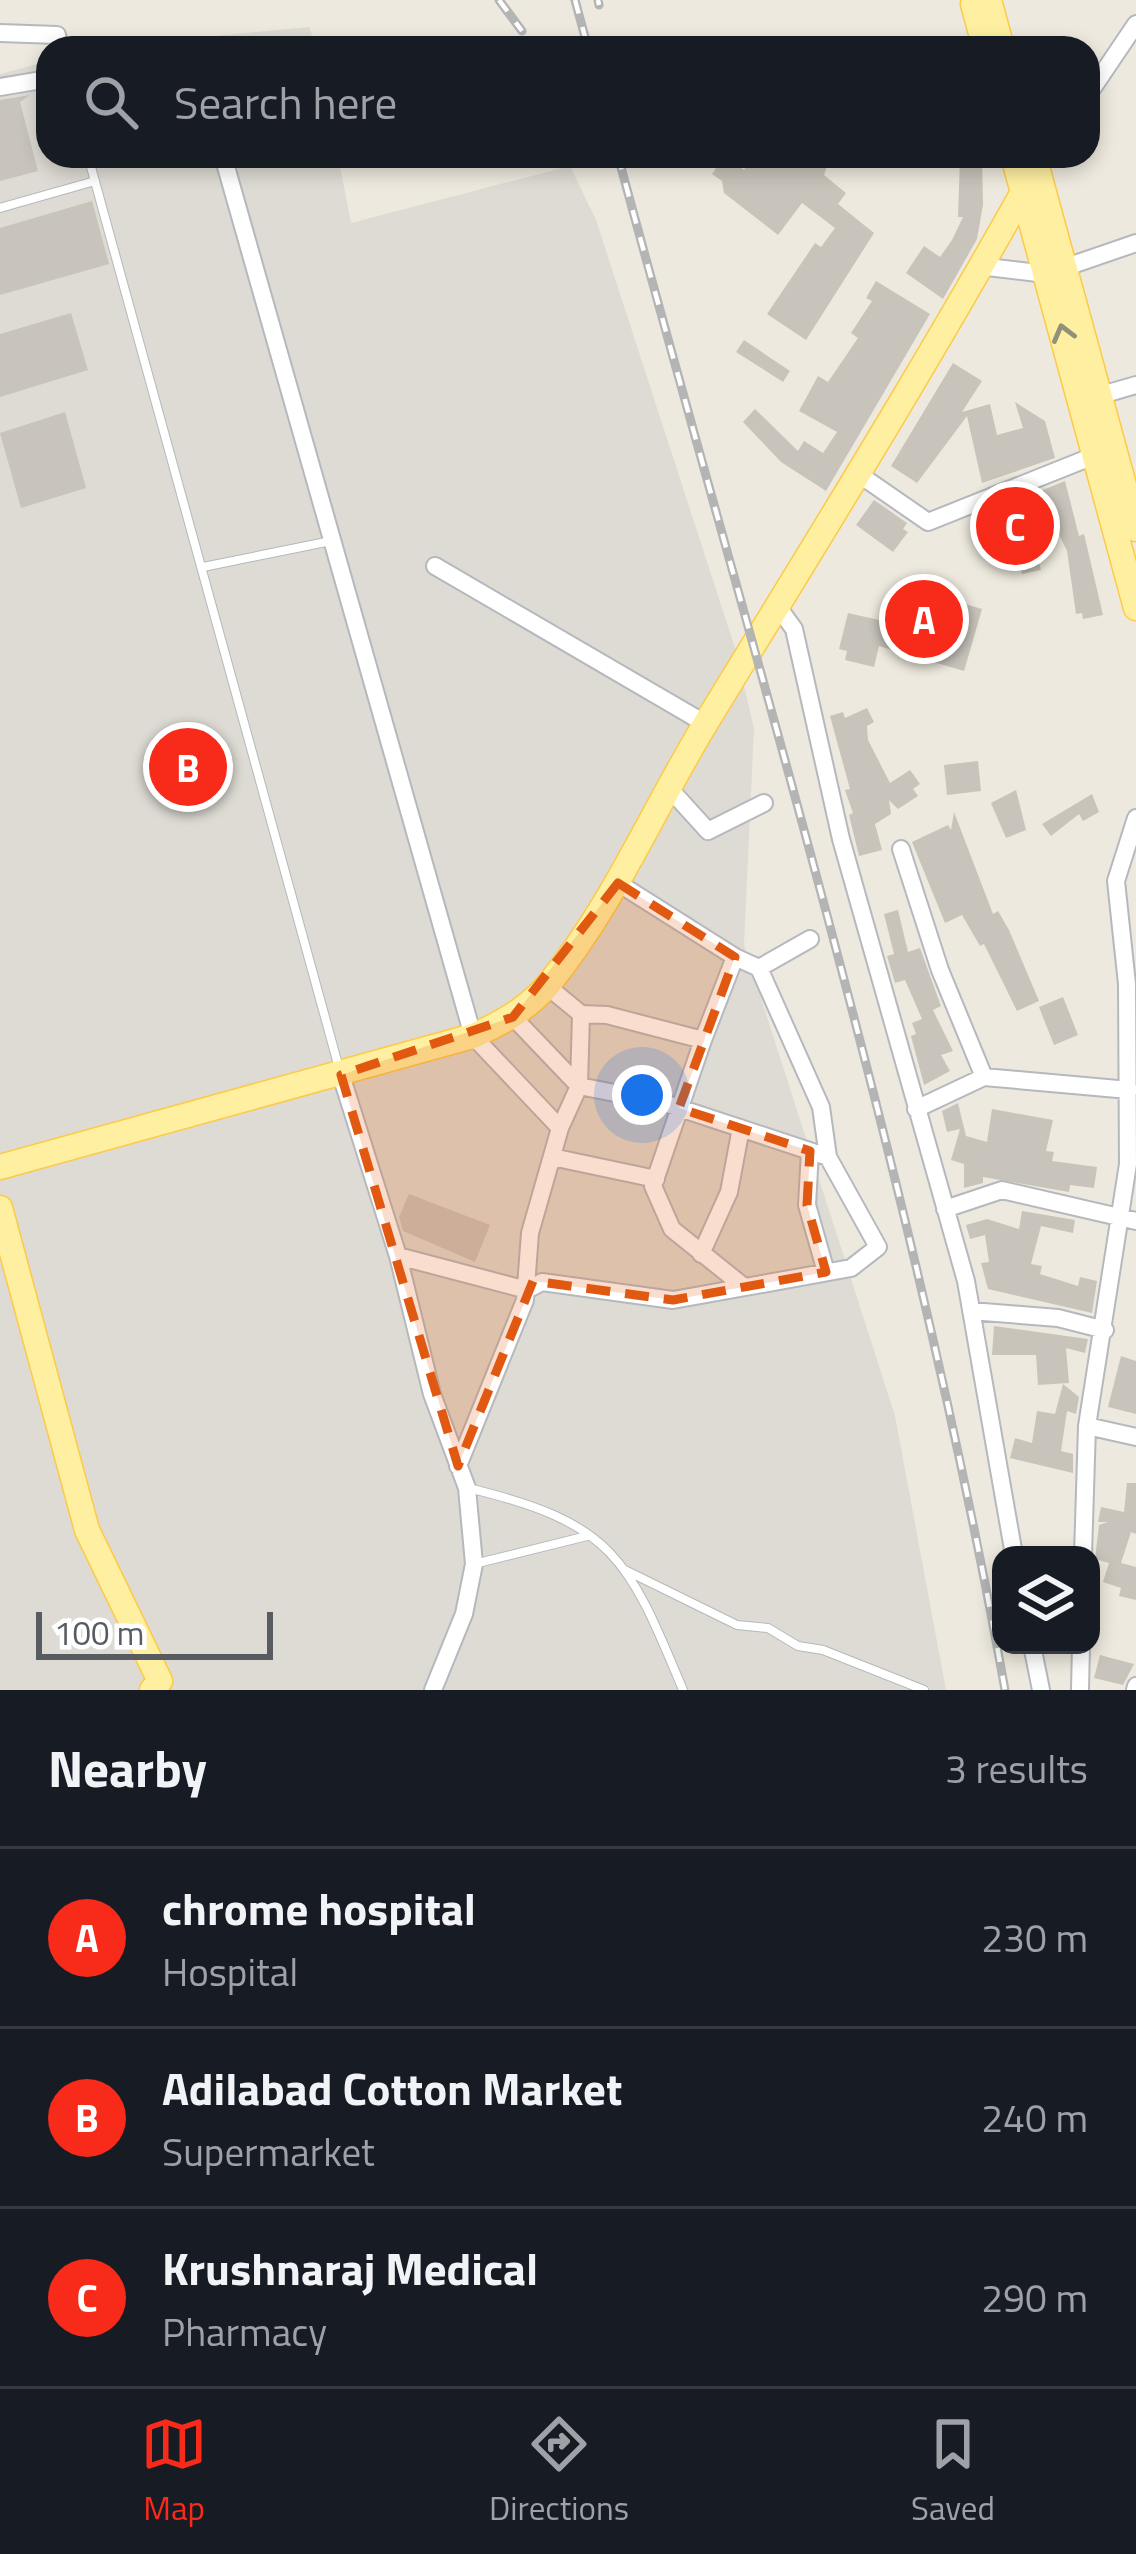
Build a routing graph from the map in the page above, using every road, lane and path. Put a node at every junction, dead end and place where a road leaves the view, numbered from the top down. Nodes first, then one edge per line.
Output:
1 (972, 0) edge
2 (988, 0) edge
3 (1136, 24) edge
4 (0, 33) edge
5 (57, 36) edge
6 (982, 36) edge
7 (999, 36) edge
8 (1100, 77) edge
9 (36, 81) edge
10 (0, 86) edge
11 (91, 168) edge
12 (226, 168) edge
13 (1016, 168) edge
14 (1035, 168) edge
15 (1040, 168) edge
16 (95, 181) junction
17 (1023, 192) junction
18 (0, 208) edge
19 (1136, 243) edge
20 (980, 266) junction
21 (1058, 272) junction
22 (1136, 385) edge
23 (1092, 398) junction
24 (1096, 455) junction
25 (860, 475) junction
26 (1129, 475) edge
27 (1136, 529) edge
28 (334, 540) junction
29 (435, 566) dead end
30 (203, 567) junction
31 (778, 607) junction
32 (1136, 608) edge
33 (706, 724) junction
34 (668, 787) junction
35 (764, 803) dead end
36 (1136, 818) edge
37 (902, 849) dead end
38 (618, 883) junction
39 (810, 939) dead end
40 (735, 957) junction
41 (759, 968) junction
42 (547, 986) junction
43 (1132, 1005) edge
44 (581, 1014) junction
45 (513, 1017) junction
46 (473, 1036) junction
47 (703, 1040) junction
48 (340, 1075) junction
49 (984, 1077) junction
50 (579, 1086) junction
51 (1129, 1090) junction
52 (679, 1108) junction
53 (916, 1108) junction
54 (560, 1128) junction
55 (741, 1128) junction
56 (809, 1151) junction
57 (828, 1156) junction
58 (552, 1157) junction
59 (0, 1167) edge
60 (656, 1179) junction
61 (0, 1208) edge
62 (945, 1209) junction
63 (1128, 1219) edge
64 (701, 1254) junction
65 (398, 1256) junction
66 (826, 1272) junction
67 (743, 1286) junction
68 (527, 1290) junction
69 (971, 1311) junction
70 (1105, 1330) junction
71 (1087, 1426) junction
72 (1136, 1437) edge
73 (458, 1466) junction
74 (467, 1488) junction
75 (589, 1535) junction
76 (1012, 1546) edge
77 (1083, 1546) edge
78 (474, 1564) junction
79 (627, 1570) junction
80 (1034, 1654) edge
81 (1081, 1654) edge
82 (163, 1687) edge
83 (433, 1690) edge
84 (683, 1690) edge
85 (924, 1690) edge
86 (1041, 1690) edge
87 (1080, 1690) edge

1 - 6 main road
2 - 7 main road
3 - 8 street
4 - 5 street
9 - 10 street
11 - 16 lane
12 - 28 street
13 - 17 main road
14 - 17 street
15 - 21 main road
16 - 18 lane
16 - 30 lane
17 - 20 main road
17 - 21 main road
19 - 21 street
20 - 21 street
20 - 25 main road
21 - 23 main road
22 - 23 street
23 - 24 main road
23 - 26 main road
24 - 25 street
24 - 32 main road
25 - 31 main road
26 - 27 main road
28 - 30 lane
28 - 46 street
29 - 33 street
30 - 48 lane
31 - 33 main road
31 - 53 street
33 - 34 main road
34 - 35 street
34 - 38 main road
36 - 43 street
37 - 49 street
38 - 40 street
38 - 42 main road
39 - 41 street
40 - 41 street
40 - 47 street
41 - 57 street
42 - 44 street
42 - 45 main road
43 - 51 street
44 - 47 street
44 - 50 street
45 - 46 main road
45 - 50 street
46 - 48 main road
46 - 54 street
47 - 52 street
48 - 59 main road
48 - 65 street
49 - 51 street
49 - 53 street
50 - 52 street
50 - 54 street
51 - 63 street
52 - 55 street
52 - 60 street
53 - 62 street
54 - 58 street
55 - 56 street
55 - 64 street
56 - 57 street
56 - 66 street
57 - 66 street
58 - 60 street
58 - 68 street
60 - 64 street
61 - 82 main road
62 - 63 street
62 - 69 street
63 - 70 street
64 - 67 street
65 - 68 street
65 - 73 street
66 - 67 street
67 - 68 street
68 - 73 street
69 - 70 street
69 - 76 street
70 - 71 street
71 - 72 street
71 - 77 street
73 - 74 street
74 - 75 lane
74 - 78 street
75 - 78 lane
75 - 79 lane
78 - 83 street
79 - 84 lane
79 - 85 lane
80 - 86 street
81 - 87 street

